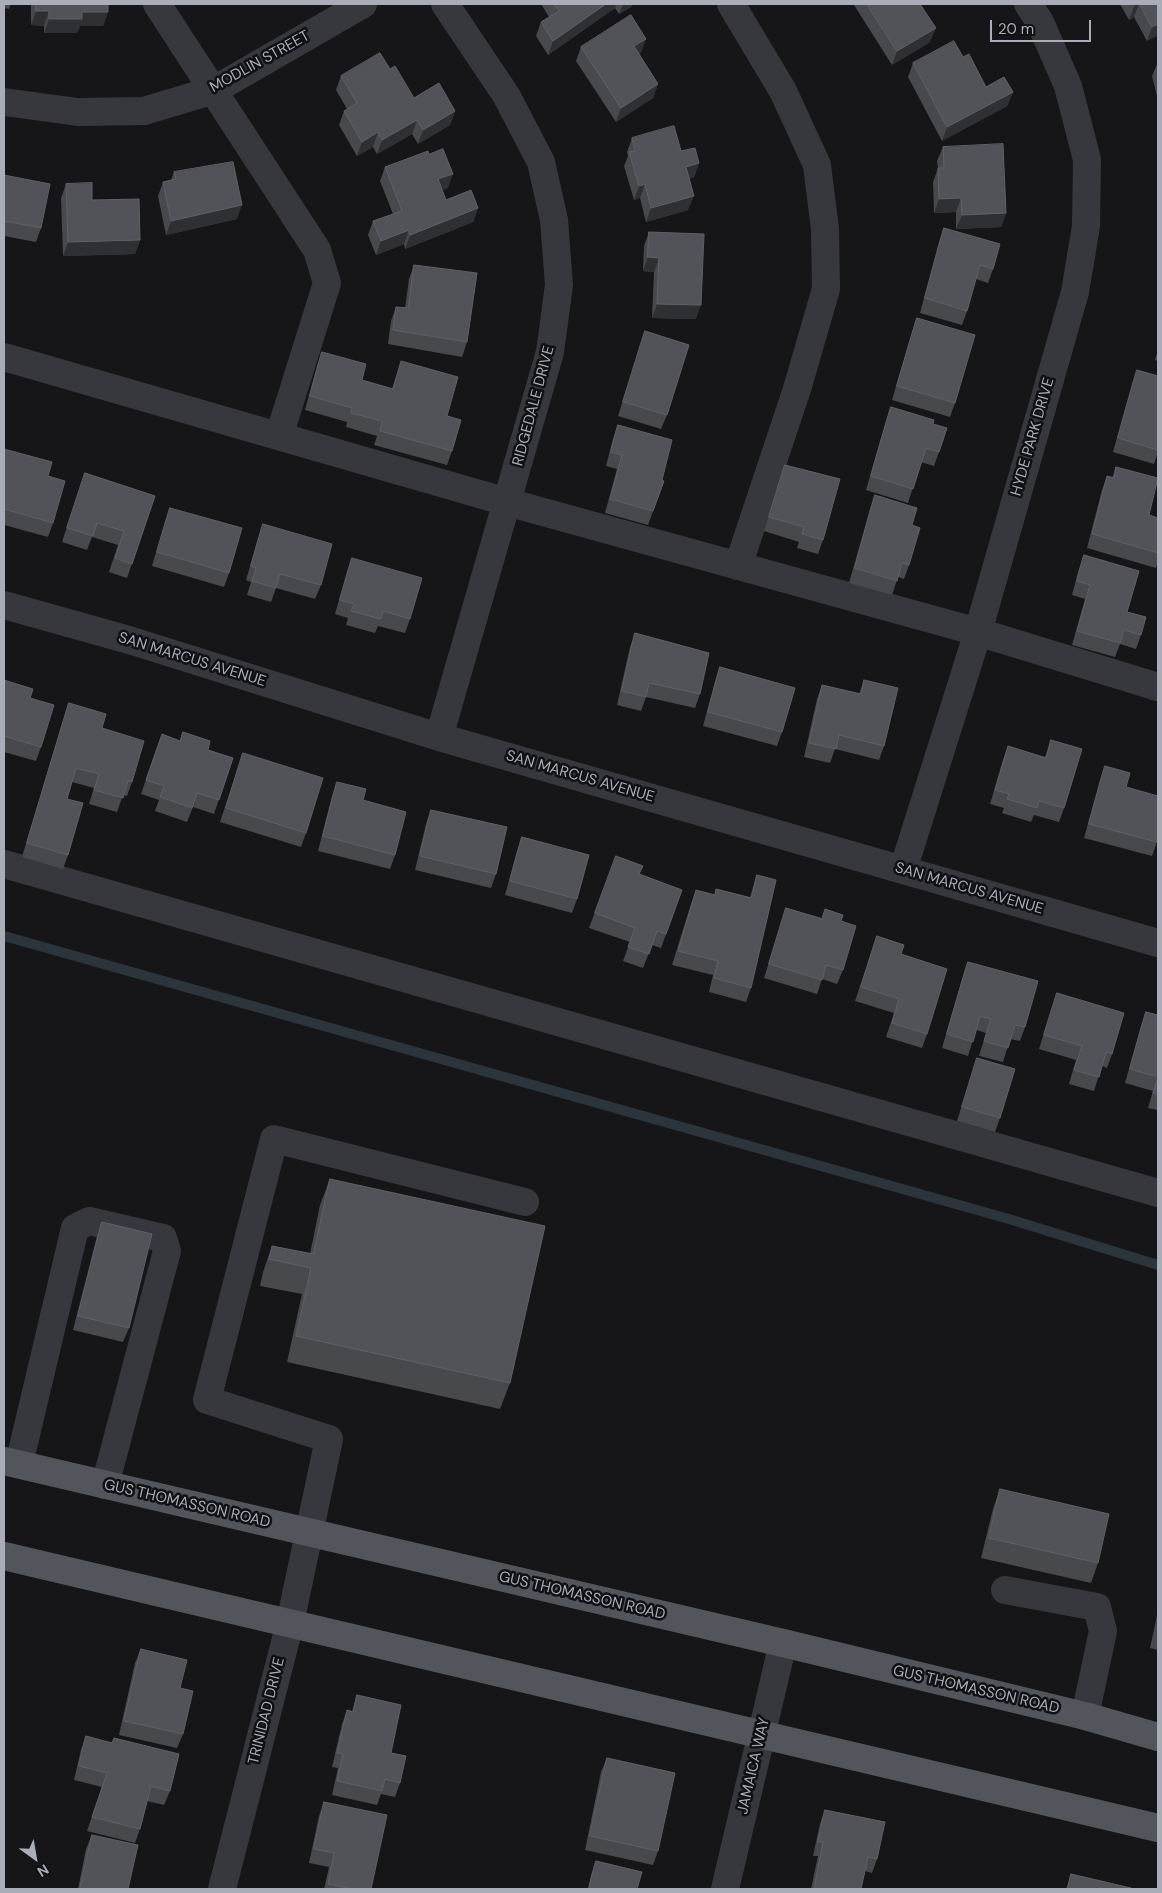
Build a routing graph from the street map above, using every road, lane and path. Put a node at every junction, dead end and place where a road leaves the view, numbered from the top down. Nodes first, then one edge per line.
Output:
1 (157, 4) edge
2 (363, 4) edge
3 (445, 4) edge
4 (732, 4) edge
5 (1028, 4) edge
6 (214, 90) junction
7 (4, 102) edge
8 (4, 357) edge
9 (279, 436) junction
10 (507, 502) junction
11 (738, 566) junction
12 (4, 605) edge
13 (978, 632) junction
14 (1158, 687) edge
15 (439, 737) junction
16 (4, 864) edge
17 (903, 870) junction
18 (1158, 943) edge
19 (1158, 1193) edge
20 (525, 1202) dead end
21 (11, 1463) edge
22 (105, 1485) junction
23 (310, 1533) junction
24 (4, 1556) edge
25 (1005, 1590) dead end
26 (290, 1623) junction
27 (783, 1644) junction
28 (1085, 1716) junction
29 (762, 1736) junction
30 (1158, 1737) edge
31 (1158, 1828) edge
32 (222, 1889) edge
33 (725, 1889) edge

1 - 6 street
2 - 6 street, MODLIN STREET
3 - 10 street, RIDGEDALE DRIVE
4 - 11 street
5 - 13 street, HYDE PARK DRIVE
6 - 7 street, MODLIN STREET
6 - 9 street
8 - 9 street
9 - 10 street
10 - 11 street
10 - 15 street, RIDGEDALE DRIVE
11 - 13 street
12 - 15 street, SAN MARCUS AVENUE
13 - 14 street
13 - 17 street, HYDE PARK DRIVE
15 - 17 street, SAN MARCUS AVENUE
16 - 19 street
17 - 18 street, SAN MARCUS AVENUE
20 - 23 street, TRINIDAD DRIVE
21 - 22 main road, GUS THOMASSON ROAD
21 - 22 street
22 - 23 main road, GUS THOMASSON ROAD
23 - 26 street, TRINIDAD DRIVE
23 - 27 main road, GUS THOMASSON ROAD
24 - 26 main road
25 - 28 street
26 - 29 main road
26 - 32 street, TRINIDAD DRIVE
27 - 28 main road, GUS THOMASSON ROAD
27 - 29 street, JAMAICA WAY
28 - 30 main road, GUS THOMASSON ROAD
29 - 31 main road
29 - 33 street, JAMAICA WAY

